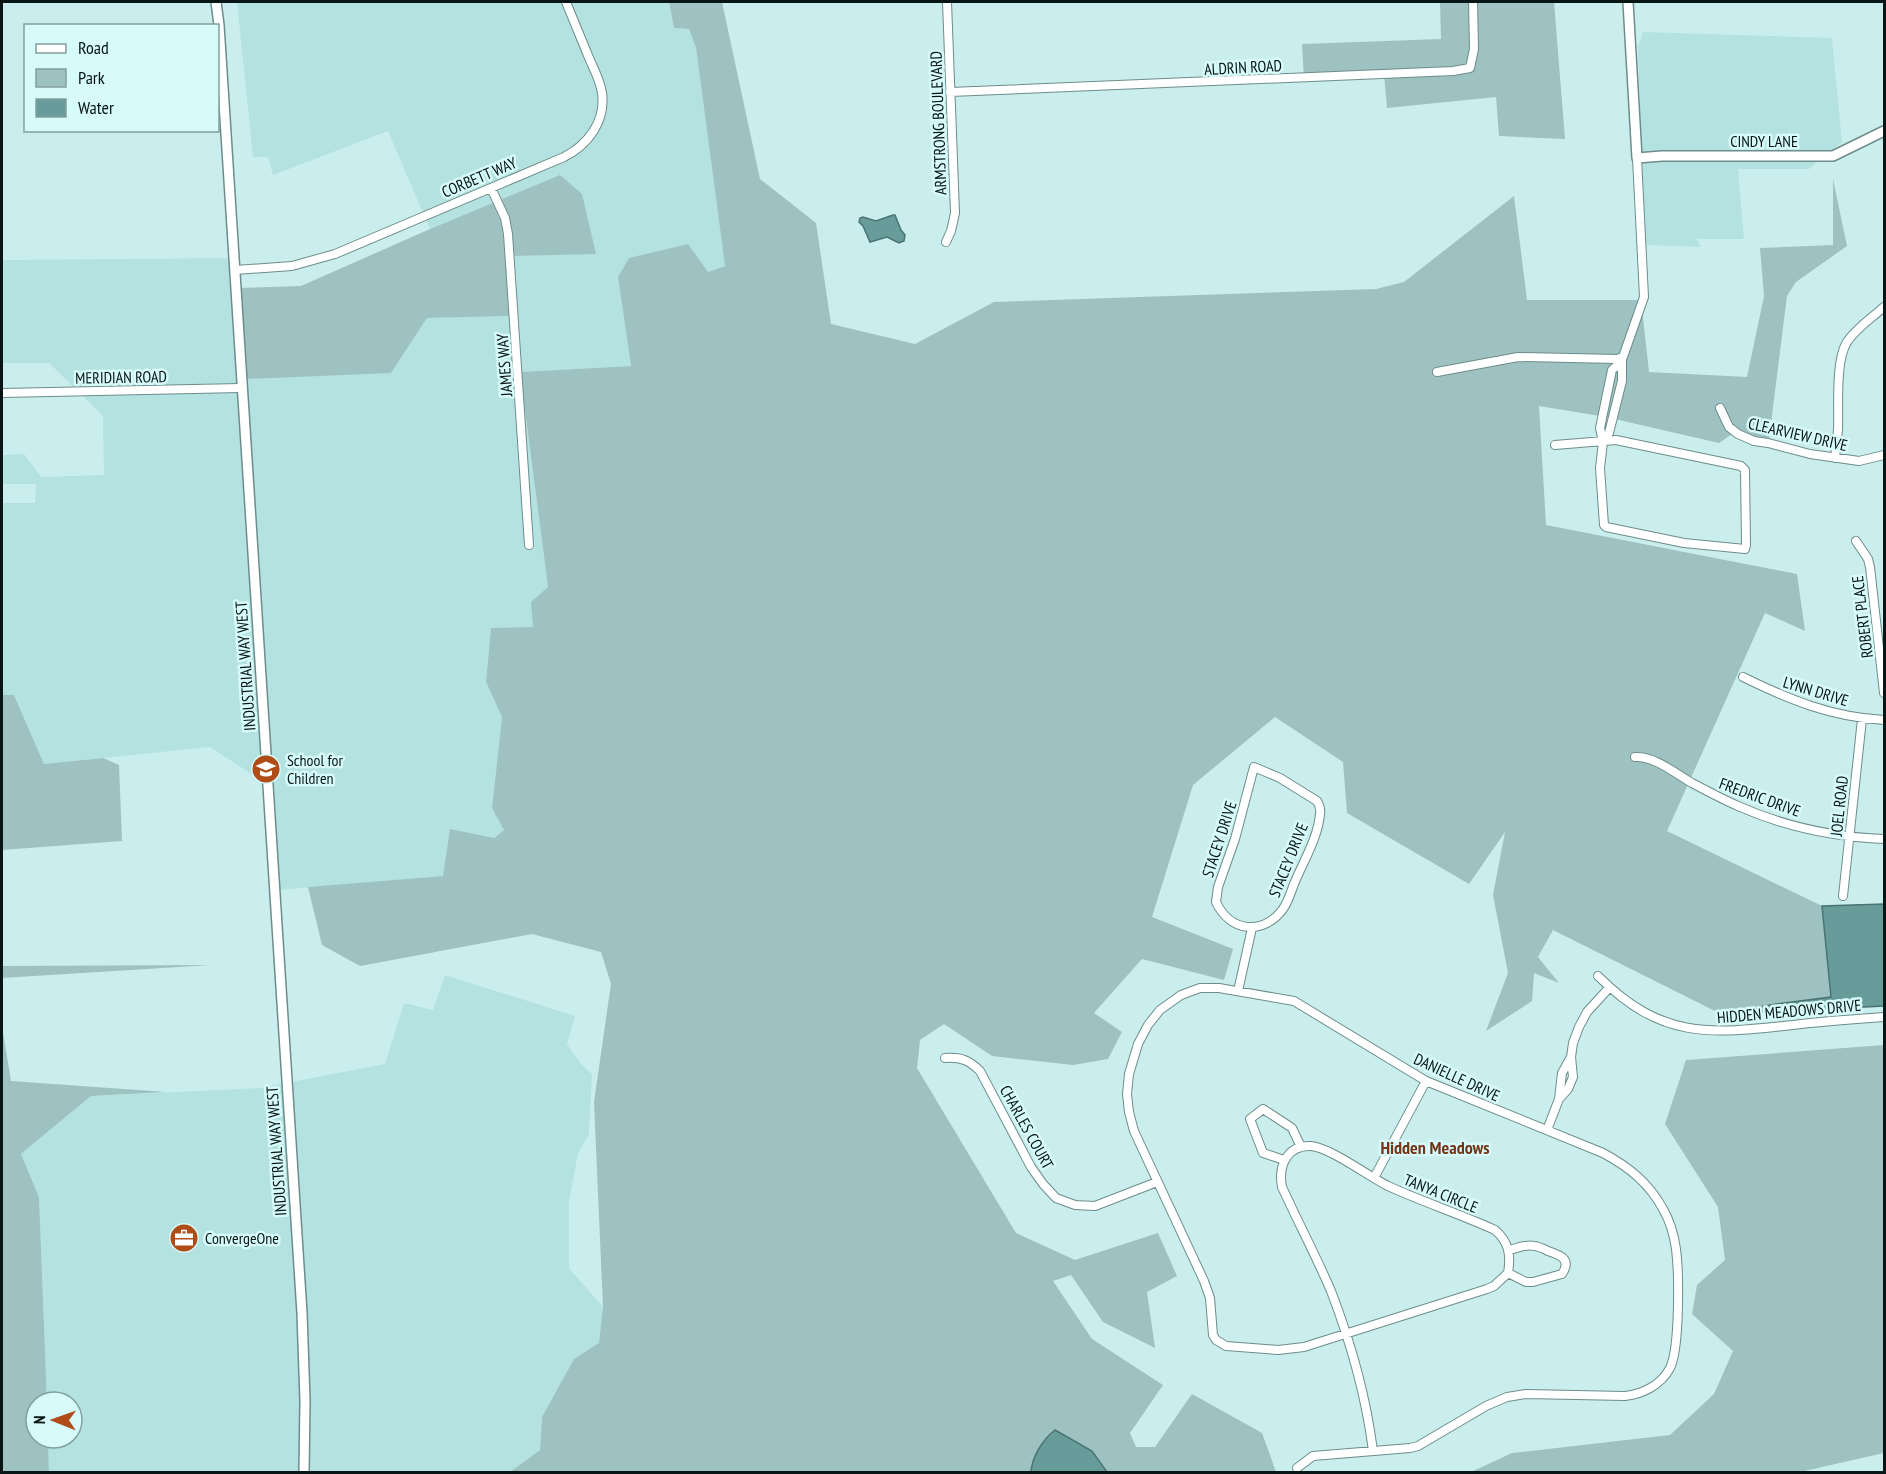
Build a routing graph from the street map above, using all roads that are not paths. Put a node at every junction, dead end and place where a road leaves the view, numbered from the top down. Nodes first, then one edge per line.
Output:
1 (216, 2) edge
2 (566, 2) edge
3 (946, 2) edge
4 (1473, 2) edge
5 (1628, 2) edge
6 (219, 24) edge
7 (219, 25) edge
8 (950, 92) junction
9 (1884, 131) edge
10 (1637, 158) junction
11 (491, 188) junction
12 (946, 242) dead end
13 (235, 270) junction
14 (1884, 307) edge
15 (1620, 360) junction
16 (1437, 372) dead end
17 (241, 388) junction
18 (2, 393) edge
19 (1720, 408) dead end
20 (1603, 442) junction
21 (1555, 445) dead end
22 (1884, 455) edge
23 (1834, 458) junction
24 (1856, 541) dead end
25 (529, 545) dead end
26 (1743, 677) dead end
27 (1884, 693) edge
28 (1862, 718) junction
29 (1884, 720) edge
30 (1635, 757) dead end
31 (1850, 836) junction
32 (1884, 839) edge
33 (1843, 896) dead end
34 (1252, 928) junction
35 (1598, 976) dead end
36 (1609, 988) junction
37 (1238, 991) junction
38 (1884, 1017) edge
39 (1571, 1057) junction
40 (945, 1058) dead end
41 (1426, 1081) junction
42 (1559, 1099) junction
43 (1547, 1130) junction
44 (1301, 1147) junction
45 (1284, 1160) junction
46 (1374, 1178) junction
47 (1157, 1182) junction
48 (1510, 1250) junction
49 (1508, 1273) junction
50 (1345, 1333) junction
51 (1373, 1451) junction
52 (1297, 1468) dead end
53 (304, 1473) edge

1 - 6 street, INDUSTRIAL WAY WEST
2 - 11 street, CORBETT WAY
3 - 8 street, ARMSTRONG BOULEVARD
4 - 8 street, ALDRIN ROAD
5 - 10 street
7 - 13 street, INDUSTRIAL WAY WEST
8 - 12 street, ARMSTRONG BOULEVARD
9 - 10 street, CINDY LANE
10 - 15 street
11 - 13 street, CORBETT WAY
11 - 25 street, JAMES WAY
13 - 17 street, INDUSTRIAL WAY WEST
14 - 23 street
15 - 16 street
15 - 20 street
15 - 20 street
17 - 18 street, MERIDIAN ROAD
17 - 53 street, INDUSTRIAL WAY WEST
19 - 23 street, CLEARVIEW DRIVE
20 - 20 street
20 - 21 street
22 - 23 street, CLEARVIEW DRIVE
24 - 27 street, ROBERT PLACE
26 - 28 street, LYNN DRIVE
28 - 29 street, LYNN DRIVE
28 - 31 street, JOEL ROAD
30 - 31 street, FREDRIC DRIVE
31 - 32 street, FREDRIC DRIVE
31 - 33 street, JOEL ROAD
34 - 34 street, STACEY DRIVE
34 - 37 street
35 - 36 street, HIDDEN MEADOWS DRIVE
36 - 38 street, HIDDEN MEADOWS DRIVE
36 - 39 street
37 - 41 street, DANIELLE DRIVE
37 - 47 street, DANIELLE DRIVE
39 - 42 street
39 - 42 street
40 - 47 street, CHARLES COURT
41 - 43 street, DANIELLE DRIVE
41 - 46 street
42 - 43 street
43 - 51 street, DANIELLE DRIVE
44 - 45 street
44 - 45 street
44 - 46 street, TANYA CIRCLE
45 - 50 street
46 - 48 street, TANYA CIRCLE
47 - 50 street, DANIELLE DRIVE
48 - 49 street
48 - 49 street
49 - 50 street
50 - 51 street
51 - 52 street, DANIELLE DRIVE

